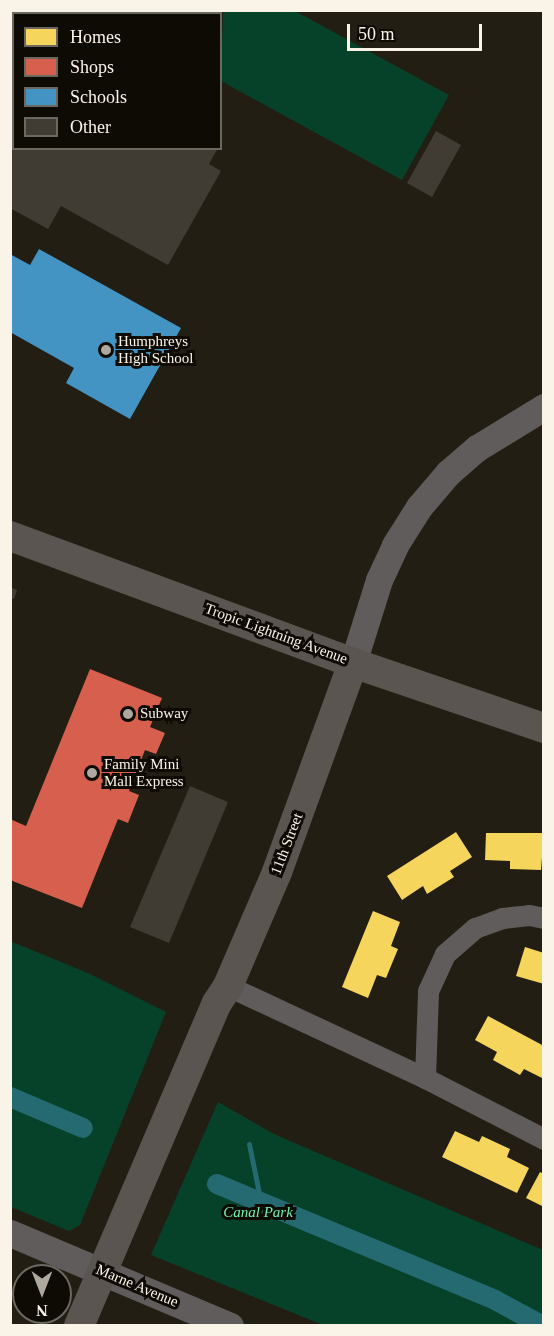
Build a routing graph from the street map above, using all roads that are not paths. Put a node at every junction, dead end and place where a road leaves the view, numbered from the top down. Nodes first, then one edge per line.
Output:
1 (543, 407) edge
2 (10, 536) edge
3 (353, 663) junction
4 (543, 728) edge
5 (543, 918) edge
6 (228, 986) junction
7 (425, 1078) junction
8 (543, 1138) edge
9 (10, 1233) edge
10 (102, 1271) junction
11 (79, 1326) edge
12 (230, 1326) edge

1 - 3 street, 11th Street
2 - 3 main road, Tropic Lightning Avenue
3 - 4 main road, Tropic Lightning Avenue
3 - 6 main road, 11th Street
5 - 7 street
6 - 7 street
6 - 10 main road, 11th Street
7 - 8 street
9 - 10 street, Marne Avenue
10 - 11 main road, 11th Street
10 - 12 street, Marne Avenue

